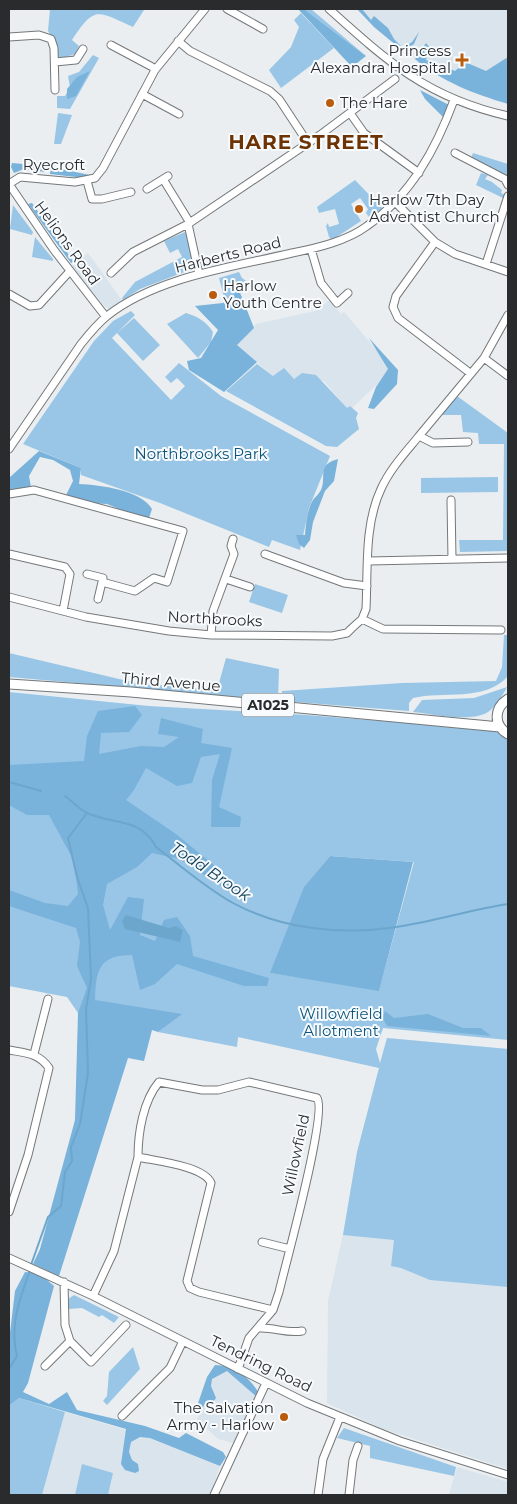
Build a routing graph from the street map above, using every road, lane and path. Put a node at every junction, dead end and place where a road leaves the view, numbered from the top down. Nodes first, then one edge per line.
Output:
1 (205, 9) edge
2 (227, 9) edge
3 (328, 9) edge
4 (263, 29) dead end
5 (9, 37) edge
6 (178, 41) junction
7 (111, 45) dead end
8 (84, 49) dead end
9 (55, 62) junction
10 (156, 69) junction
11 (395, 79) dead end
12 (55, 90) dead end
13 (142, 94) junction
14 (454, 100) junction
15 (350, 113) junction
16 (179, 114) dead end
17 (508, 116) edge
18 (308, 143) junction
19 (455, 153) dead end
20 (420, 173) junction
21 (87, 181) junction
22 (9, 184) edge
23 (508, 184) edge
24 (147, 189) dead end
25 (132, 192) dead end
26 (508, 196) edge
27 (396, 203) junction
28 (189, 223) junction
29 (435, 242) junction
30 (311, 249) junction
31 (486, 264) junction
32 (70, 271) junction
33 (508, 272) edge
34 (111, 273) dead end
35 (199, 274) junction
36 (348, 293) dead end
37 (9, 294) edge
38 (508, 315) edge
39 (106, 317) junction
40 (484, 358) junction
41 (470, 373) junction
42 (508, 376) edge
43 (419, 436) junction
44 (468, 442) dead end
45 (9, 449) edge
46 (9, 494) edge
47 (451, 500) dead end
48 (233, 539) dead end
49 (9, 554) edge
50 (265, 554) dead end
51 (508, 558) edge
52 (452, 559) junction
53 (369, 561) junction
54 (87, 574) dead end
55 (226, 579) junction
56 (102, 582) junction
57 (367, 586) junction
58 (250, 587) dead end
59 (9, 597) edge
60 (98, 599) dead end
61 (62, 611) junction
62 (362, 619) junction
63 (501, 630) dead end
64 (211, 635) junction
65 (9, 684) edge
66 (508, 699) edge
67 (497, 713) junction
68 (480, 724) junction
69 (500, 727) junction
70 (508, 734) edge
71 (48, 999) dead end
72 (9, 1050) edge
73 (34, 1054) junction
74 (138, 1157) junction
75 (9, 1212) edge
76 (262, 1242) dead end
77 (290, 1249) junction
78 (9, 1258) edge
79 (64, 1282) junction
80 (92, 1296) junction
81 (273, 1310) junction
82 (126, 1325) dead end
83 (259, 1328) junction
84 (302, 1331) dead end
85 (70, 1341) junction
86 (183, 1341) junction
87 (45, 1366) dead end
88 (238, 1368) junction
89 (266, 1384) junction
90 (122, 1416) dead end
91 (340, 1417) junction
92 (358, 1446) dead end
93 (508, 1475) edge
94 (214, 1495) edge
95 (318, 1495) edge
96 (349, 1495) edge

1 - 6 street, Ryecroft
2 - 4 street
3 - 14 street
5 - 9 street
6 - 10 street, Ryecroft
6 - 18 street
7 - 10 street
8 - 9 street
9 - 12 street
10 - 13 street, Ryecroft
11 - 15 street
13 - 16 street
13 - 21 street, Ryecroft
14 - 17 street
14 - 20 street, Harberts Road
15 - 18 street
15 - 20 street
18 - 28 street
19 - 23 street
20 - 27 street, Harberts Road
21 - 22 street, Ryecroft
21 - 25 street
22 - 32 street, Helions Road
24 - 28 street
26 - 31 street
27 - 29 street
27 - 30 street, Harberts Road
28 - 34 street
28 - 35 street
29 - 31 street
29 - 41 street
30 - 35 street, Harberts Road
30 - 36 street
31 - 33 street
32 - 37 street
32 - 39 street, Helions Road
35 - 39 street, Harberts Road
38 - 40 street
39 - 45 street, Harberts Road
40 - 41 street
40 - 42 street
41 - 43 street
43 - 44 street
43 - 53 street
46 - 56 street
47 - 52 street
48 - 55 street
49 - 61 street
50 - 57 street
51 - 52 street
52 - 53 street
53 - 57 street
54 - 56 street
55 - 58 street
55 - 64 street
56 - 60 street
57 - 62 street
59 - 61 street, Northbrooks
61 - 64 street, Northbrooks
62 - 63 street
62 - 64 street, Northbrooks
65 - 68 main road, Third Avenue / A1025
66 - 67 main road
67 - 68 main road
67 - 69 main road
68 - 69 main road, Third Avenue / A1025
69 - 70 main road
71 - 73 street
72 - 73 street
73 - 75 street
74 - 77 street, Willowfield
74 - 80 street, Willowfield
74 - 81 street
76 - 77 street
77 - 81 street, Willowfield
78 - 79 street, Tendring Road
79 - 80 street, Tendring Road
79 - 85 street
80 - 86 street, Tendring Road
81 - 83 street, Willowfield
82 - 85 street
83 - 84 street
83 - 88 street, Willowfield
85 - 87 street
86 - 88 street, Tendring Road
86 - 90 street
88 - 89 street, Tendring Road
89 - 91 street, Tendring Road
89 - 94 street
91 - 93 street, Tendring Road
91 - 95 street
92 - 96 street

